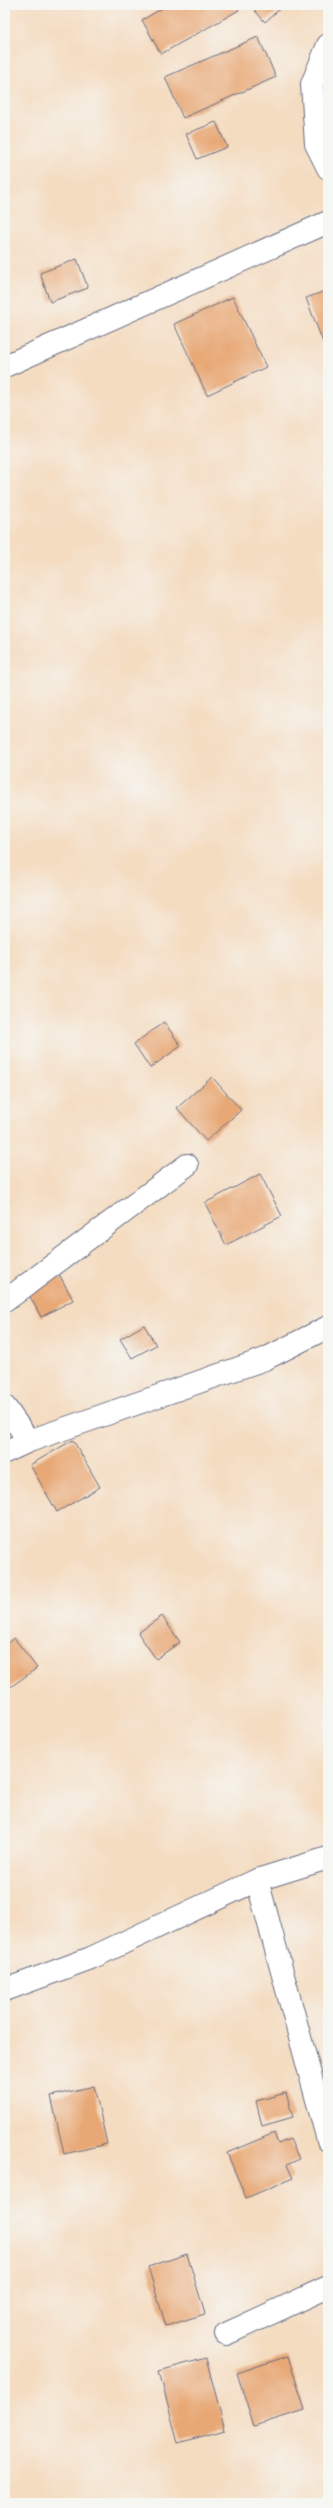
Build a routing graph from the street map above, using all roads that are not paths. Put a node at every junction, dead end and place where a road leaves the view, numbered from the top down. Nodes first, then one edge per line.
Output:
1 (328, 45) edge
2 (328, 168) edge
3 (328, 222) edge
4 (5, 366) edge
5 (187, 1165) dead end
6 (5, 1301) edge
7 (328, 1327) edge
8 (5, 1407) edge
9 (29, 1441) junction
10 (5, 1452) edge
11 (328, 1858) edge
12 (257, 1880) junction
13 (5, 1990) edge
14 (328, 2140) edge
15 (328, 2287) edge
16 (226, 2334) dead end

1 - 2 street
3 - 4 street
5 - 6 street
7 - 9 street
8 - 9 street
9 - 10 street
11 - 12 street
12 - 13 street
12 - 14 street
15 - 16 street

